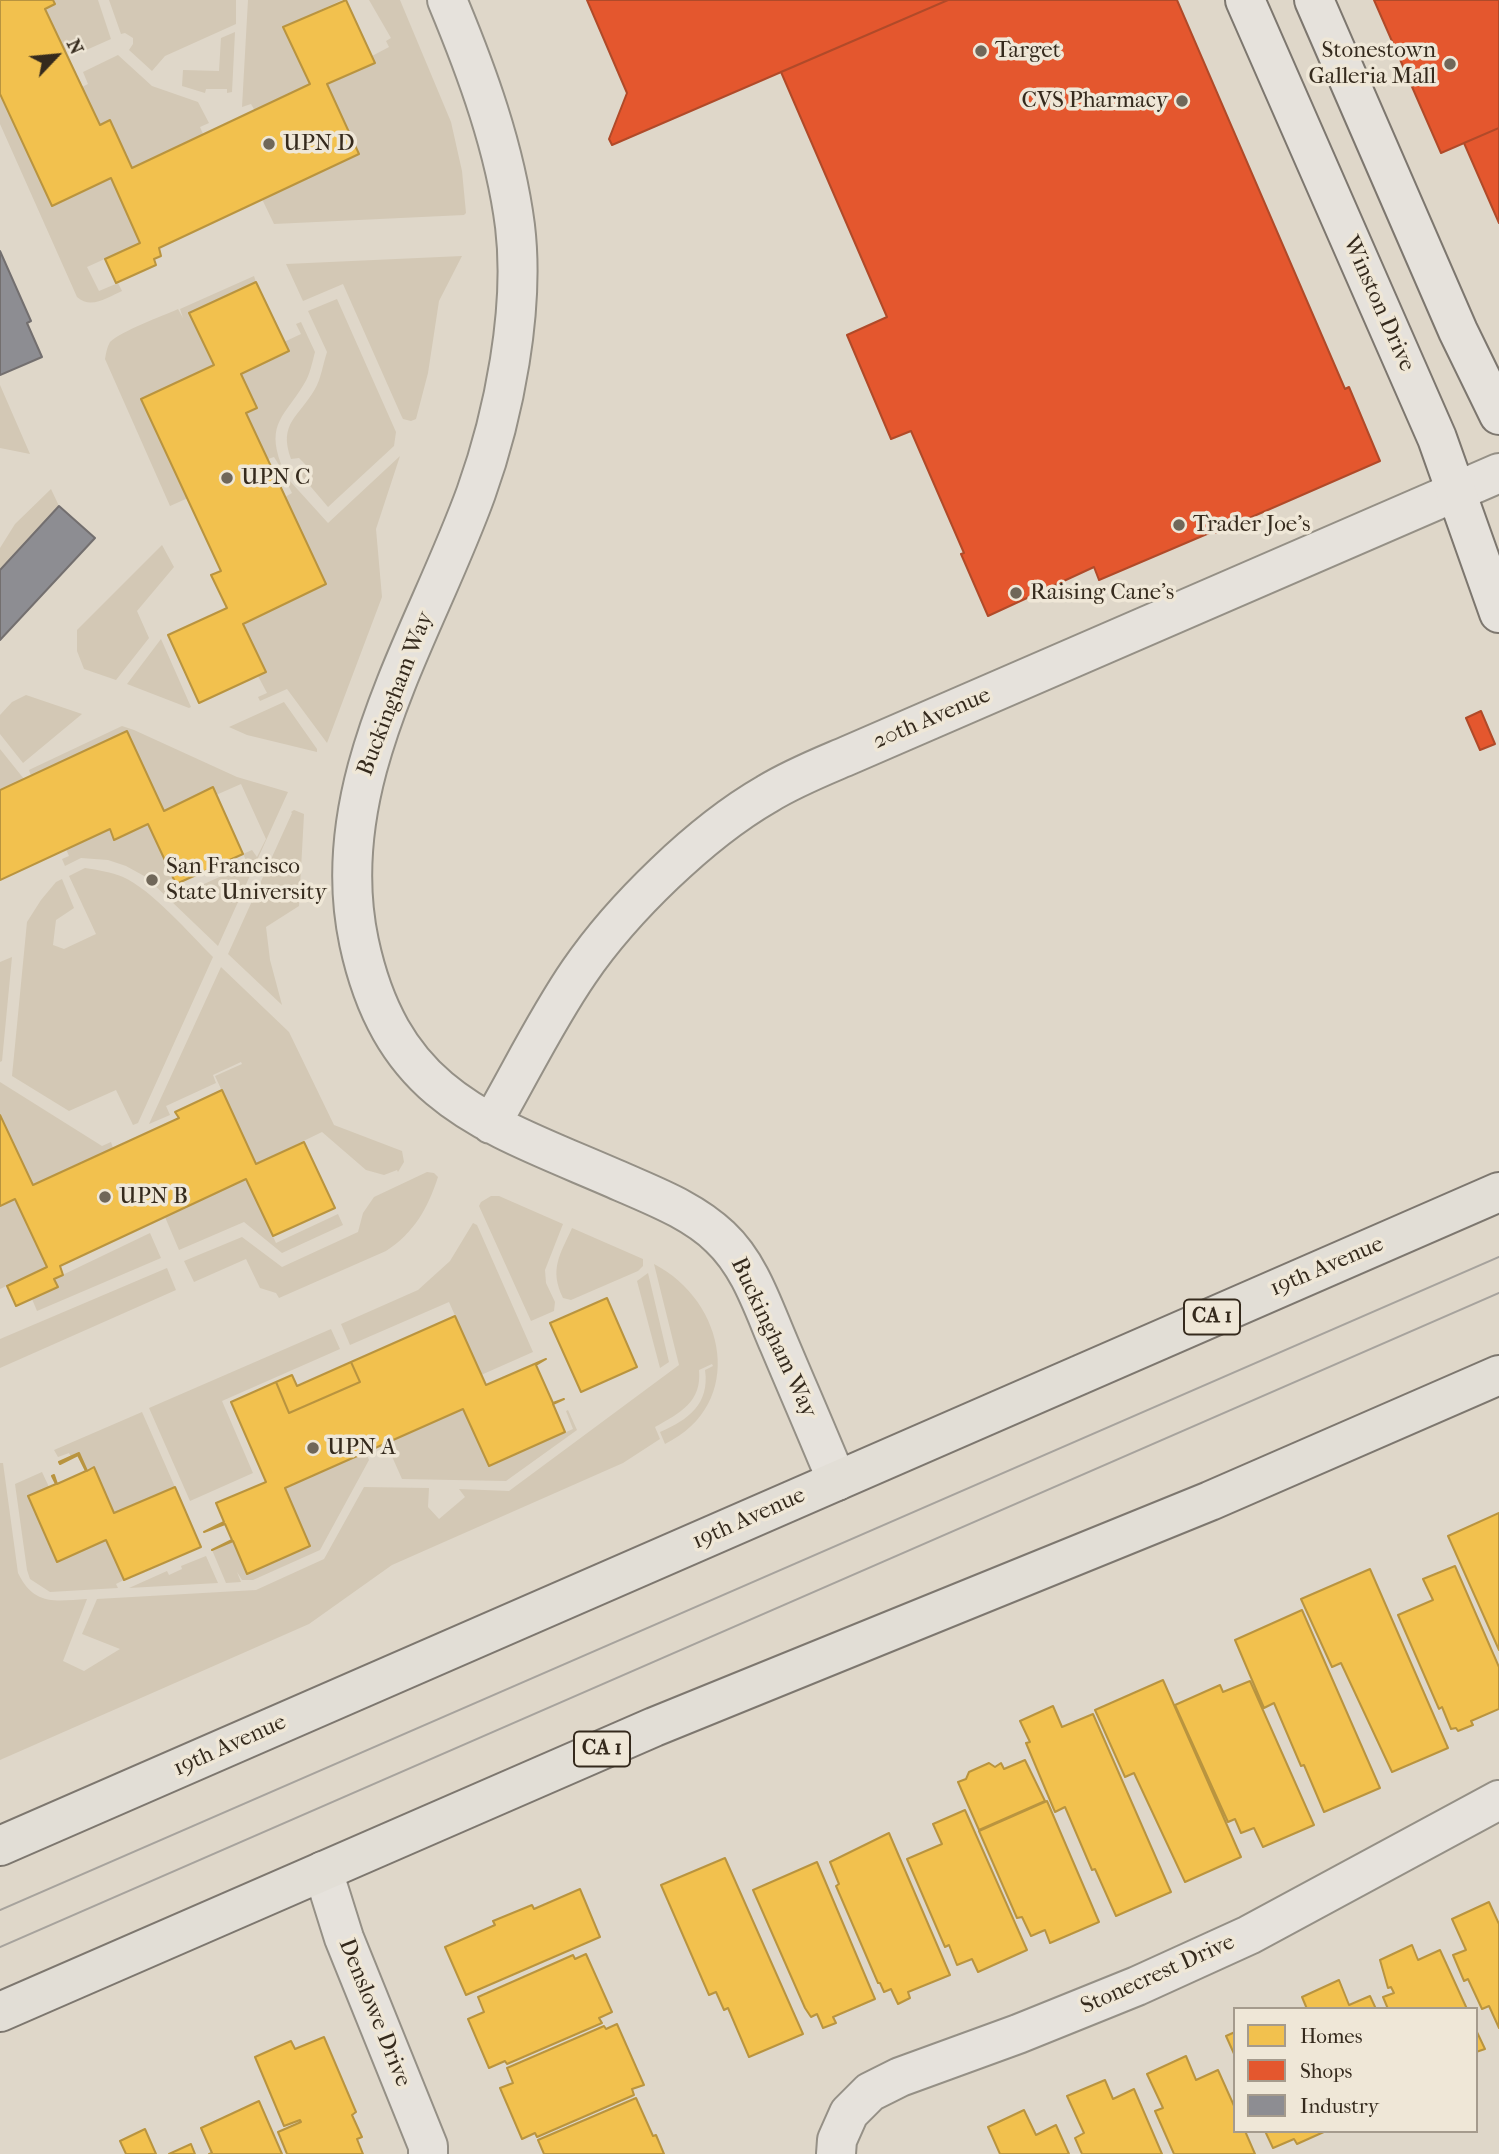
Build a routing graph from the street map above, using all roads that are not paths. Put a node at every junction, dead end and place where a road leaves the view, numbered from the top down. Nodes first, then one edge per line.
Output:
1 (447, 0) edge
2 (1245, 0) edge
3 (1314, 0) edge
4 (1499, 415) edge
5 (1499, 473) edge
6 (1456, 491) junction
7 (1499, 613) edge
8 (491, 1124) junction
9 (1499, 1168) edge
10 (1499, 1192) edge
11 (1449, 1214) junction
12 (1499, 1375) edge
13 (837, 1481) junction
14 (1499, 1800) edge
15 (0, 1846) edge
16 (323, 1871) junction
17 (0, 2012) edge
18 (428, 2154) edge
19 (836, 2154) edge

1 - 8 street, Buckingham Way
2 - 6 street, Winston Drive
3 - 4 street
5 - 6 street, 20th Avenue
6 - 7 street, Winston Drive
6 - 8 street, 20th Avenue
8 - 13 street, Buckingham Way
9 - 11 highway
10 - 11 highway, 19th Avenue / CA 1
11 - 13 highway, 19th Avenue / CA 1
12 - 16 highway, CA 1
13 - 15 highway, 19th Avenue / CA 1
14 - 19 street, Stonecrest Drive
16 - 17 highway, CA 1
16 - 18 street, Denslowe Drive

